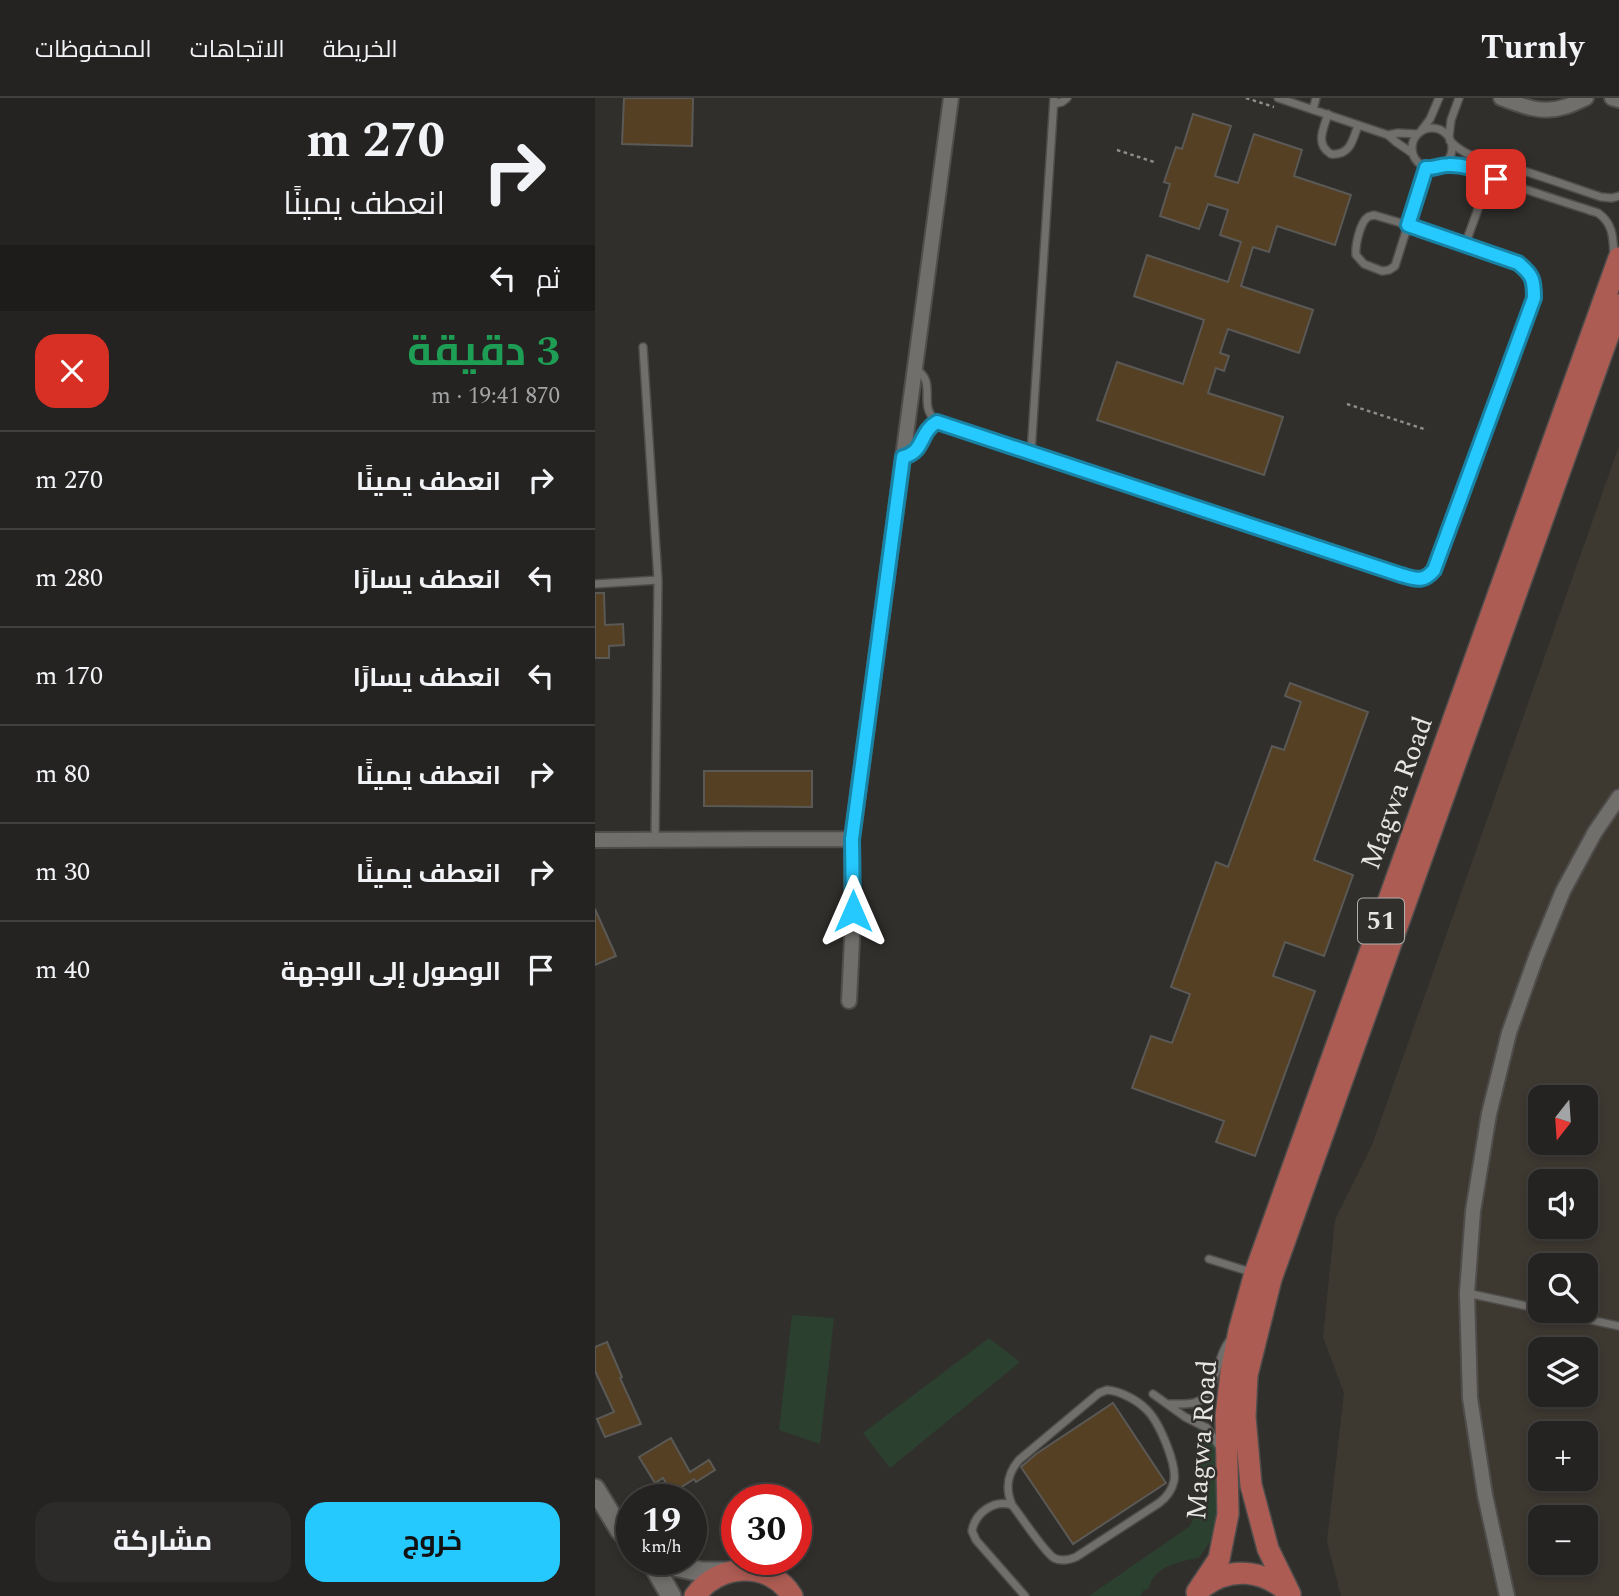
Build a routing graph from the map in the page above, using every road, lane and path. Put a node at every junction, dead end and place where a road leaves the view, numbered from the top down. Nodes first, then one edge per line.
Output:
1 (951, 98) edge
2 (1066, 98) edge
3 (1247, 98) edge
4 (1278, 98) edge
5 (1315, 98) edge
6 (1439, 98) edge
7 (1459, 98) edge
8 (1501, 98) edge
9 (1586, 98) edge
10 (1612, 98) edge
11 (1619, 100) edge
12 (1054, 101) edge
13 (1279, 108) dead end
14 (1313, 110) junction
15 (1328, 114) junction
16 (1358, 125) junction
17 (1419, 132) junction
18 (1388, 135) junction
19 (1449, 139) junction
20 (1118, 150) dead end
21 (1412, 153) junction
22 (1154, 162) dead end
23 (1442, 165) junction
24 (1426, 168) junction
25 (1619, 195) edge
26 (1478, 209) dead end
27 (1408, 225) junction
28 (1465, 245) junction
29 (1617, 264) edge
30 (1619, 305) edge
31 (643, 347) dead end
32 (915, 369) junction
33 (1347, 404) dead end
34 (937, 422) junction
35 (1427, 430) dead end
36 (1031, 453) junction
37 (903, 457) junction
38 (658, 580) junction
39 (595, 584) edge
40 (1619, 797) edge
41 (852, 839) junction
42 (595, 840) edge
43 (655, 840) junction
44 (849, 1001) dead end
45 (1209, 1259) dead end
46 (1255, 1273) junction
47 (1467, 1293) junction
48 (1528, 1306) edge
49 (1598, 1322) edge
50 (1619, 1326) edge
51 (1239, 1331) junction
52 (1153, 1394) dead end
53 (1196, 1402) junction
54 (1169, 1404) junction
55 (1198, 1422) junction
56 (1226, 1455) junction
57 (596, 1493) edge
58 (1012, 1505) junction
59 (616, 1524) edge
60 (721, 1574) edge
61 (659, 1575) edge
62 (767, 1575) edge
63 (1196, 1594) edge
64 (1291, 1595) edge
65 (671, 1596) edge
66 (695, 1596) edge
67 (792, 1596) edge
68 (1025, 1596) edge
69 (1507, 1596) edge

1 - 32 street
2 - 12 lane
3 - 13 path
4 - 14 lane
5 - 14 lane
6 - 17 lane
7 - 19 lane
8 - 9 street
10 - 11 street
12 - 36 lane
14 - 15 lane
15 - 16 lane
15 - 16 lane
16 - 18 lane
17 - 18 lane
17 - 19 lane
17 - 21 lane
18 - 21 lane
19 - 23 lane
19 - 25 lane
20 - 22 path
21 - 24 lane
23 - 24 lane
23 - 29 lane
24 - 27 lane
26 - 28 lane
27 - 27 lane
27 - 28 lane
28 - 36 lane
29 - 46 main road, Magwa Road / 51
30 - 64 main road, Magwa Road / 51
31 - 38 lane
32 - 34 lane
32 - 37 street
33 - 35 path
34 - 36 lane
34 - 37 lane
37 - 41 street
38 - 39 lane
38 - 43 lane
40 - 47 street
41 - 43 street
41 - 44 street
42 - 43 street
45 - 46 lane
46 - 51 main road, Magwa Road / 51
47 - 48 lane
47 - 69 street
49 - 50 lane
51 - 53 lane
51 - 56 main road, Magwa Road / 51
52 - 54 lane
53 - 54 lane
53 - 55 lane
54 - 55 lane
55 - 56 lane
56 - 63 main road, Magwa Road / 51
57 - 59 street
58 - 58 lane
58 - 68 lane
60 - 66 main road
61 - 65 street
62 - 67 main road
63 - 64 main road, 51

